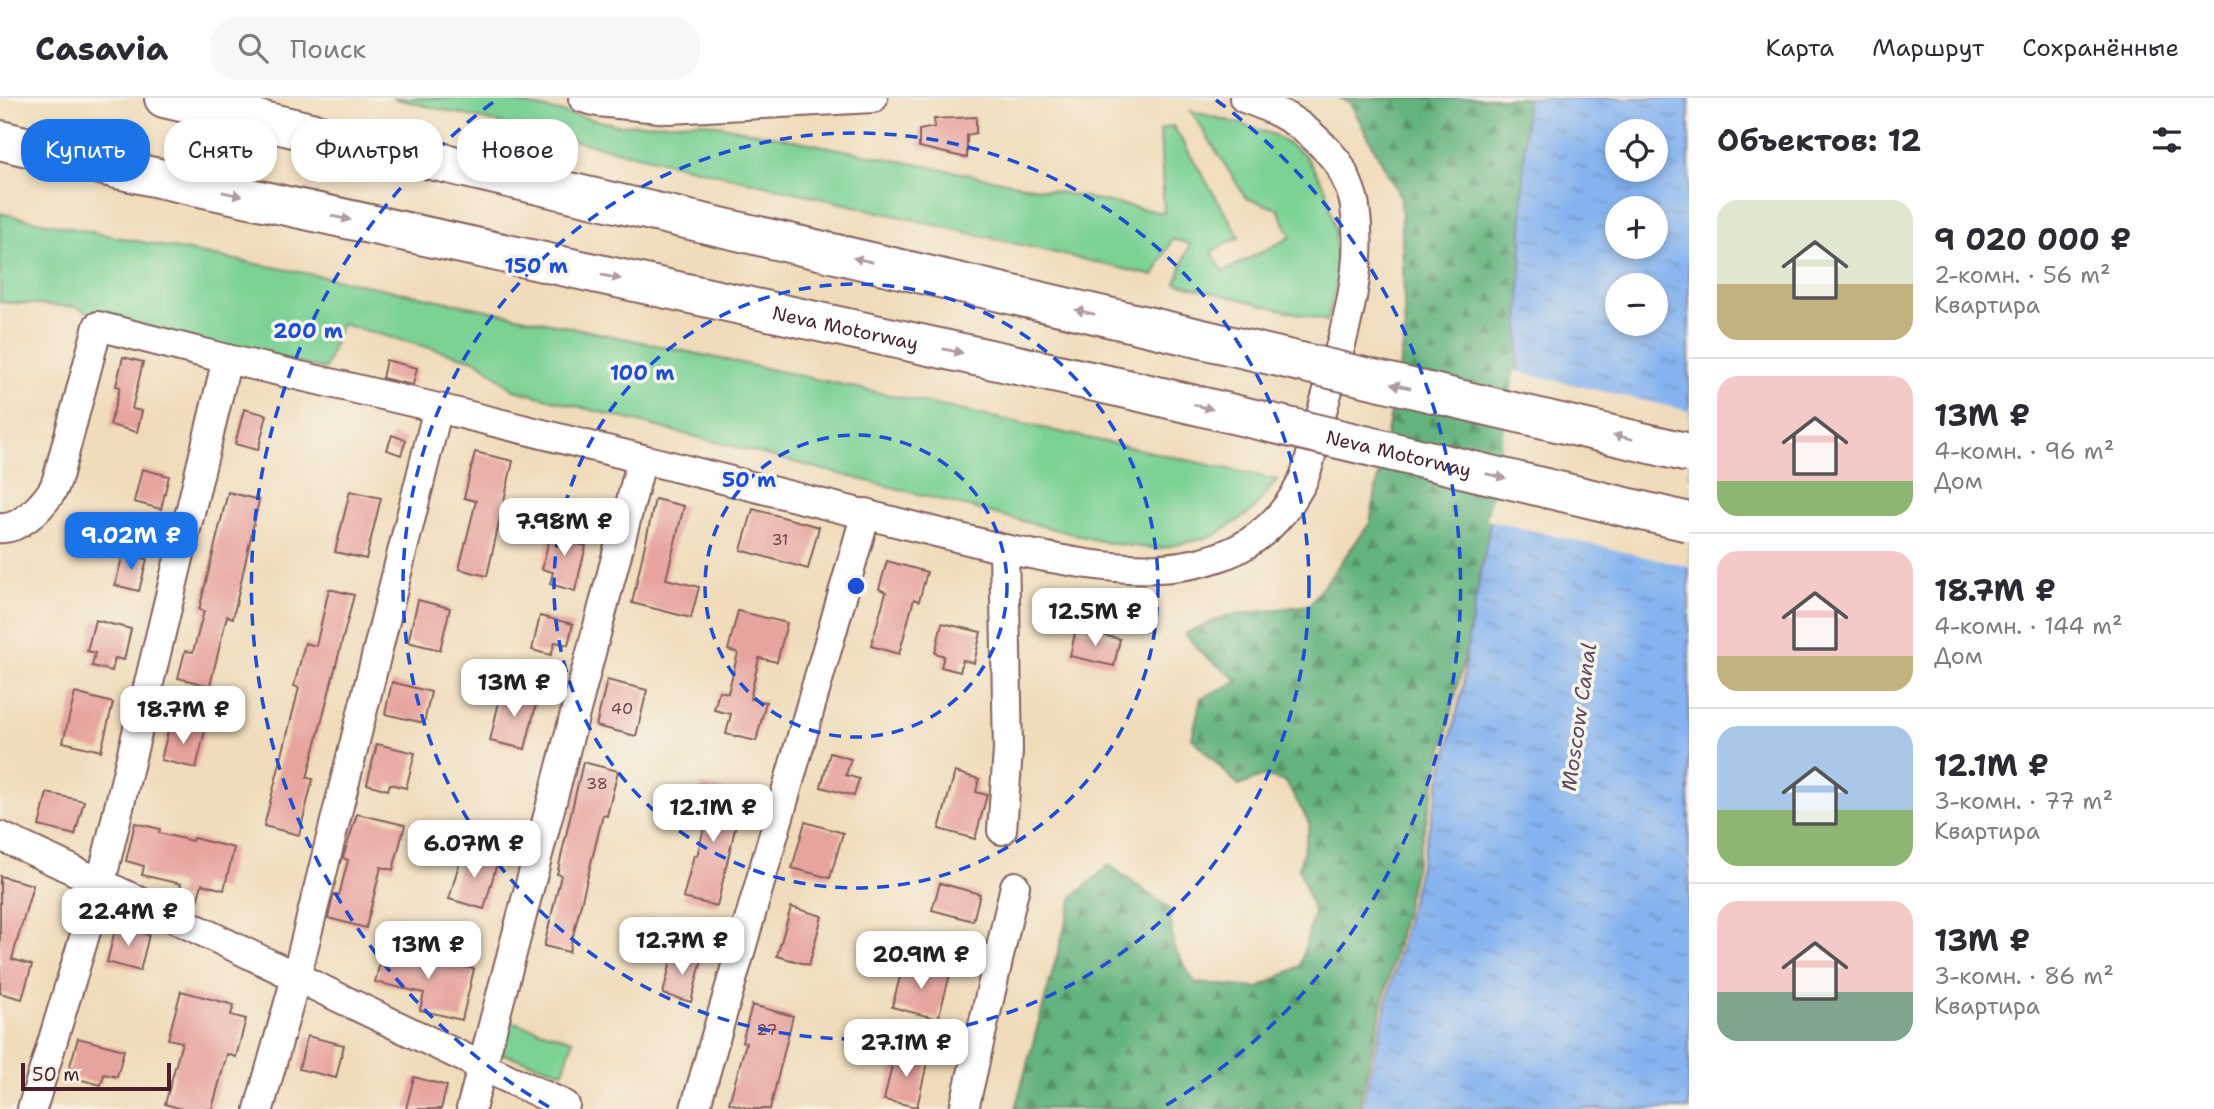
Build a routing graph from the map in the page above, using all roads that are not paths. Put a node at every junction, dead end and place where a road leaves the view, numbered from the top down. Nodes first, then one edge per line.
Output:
1 (164, 98) edge
2 (583, 98) edge
3 (873, 98) edge
4 (1244, 98) edge
5 (0, 140) edge
6 (21, 145) edge
7 (0, 150) edge
8 (21, 153) edge
9 (150, 176) edge
10 (227, 359) junction
11 (438, 408) junction
12 (1689, 453) edge
13 (642, 459) junction
14 (866, 513) junction
15 (1689, 522) edge
16 (0, 528) edge
17 (1004, 549) junction
18 (1002, 830) dead end
19 (0, 836) edge
20 (101, 882) junction
21 (1015, 886) dead end
22 (296, 978) junction
23 (483, 1067) junction
24 (565, 1105) dead end
25 (32, 1109) edge
26 (259, 1109) edge
27 (471, 1109) edge
28 (695, 1109) edge
29 (964, 1109) edge

12 -> 1 highway, bridge
2 - 3 street
4 - 17 street
5 - 6 highway, Neva Motorway
7 - 8 highway
9 -> 15 highway, Neva Motorway, bridge
10 - 11 street
10 - 16 street
10 - 20 street
11 - 13 street
11 - 22 street
13 - 14 street
13 - 23 street
14 - 17 street
14 - 28 street
17 - 18 street
19 - 20 street
20 - 22 street
20 - 25 street
21 - 29 street
22 - 23 street
22 - 26 street
23 - 24 street
23 - 27 street

